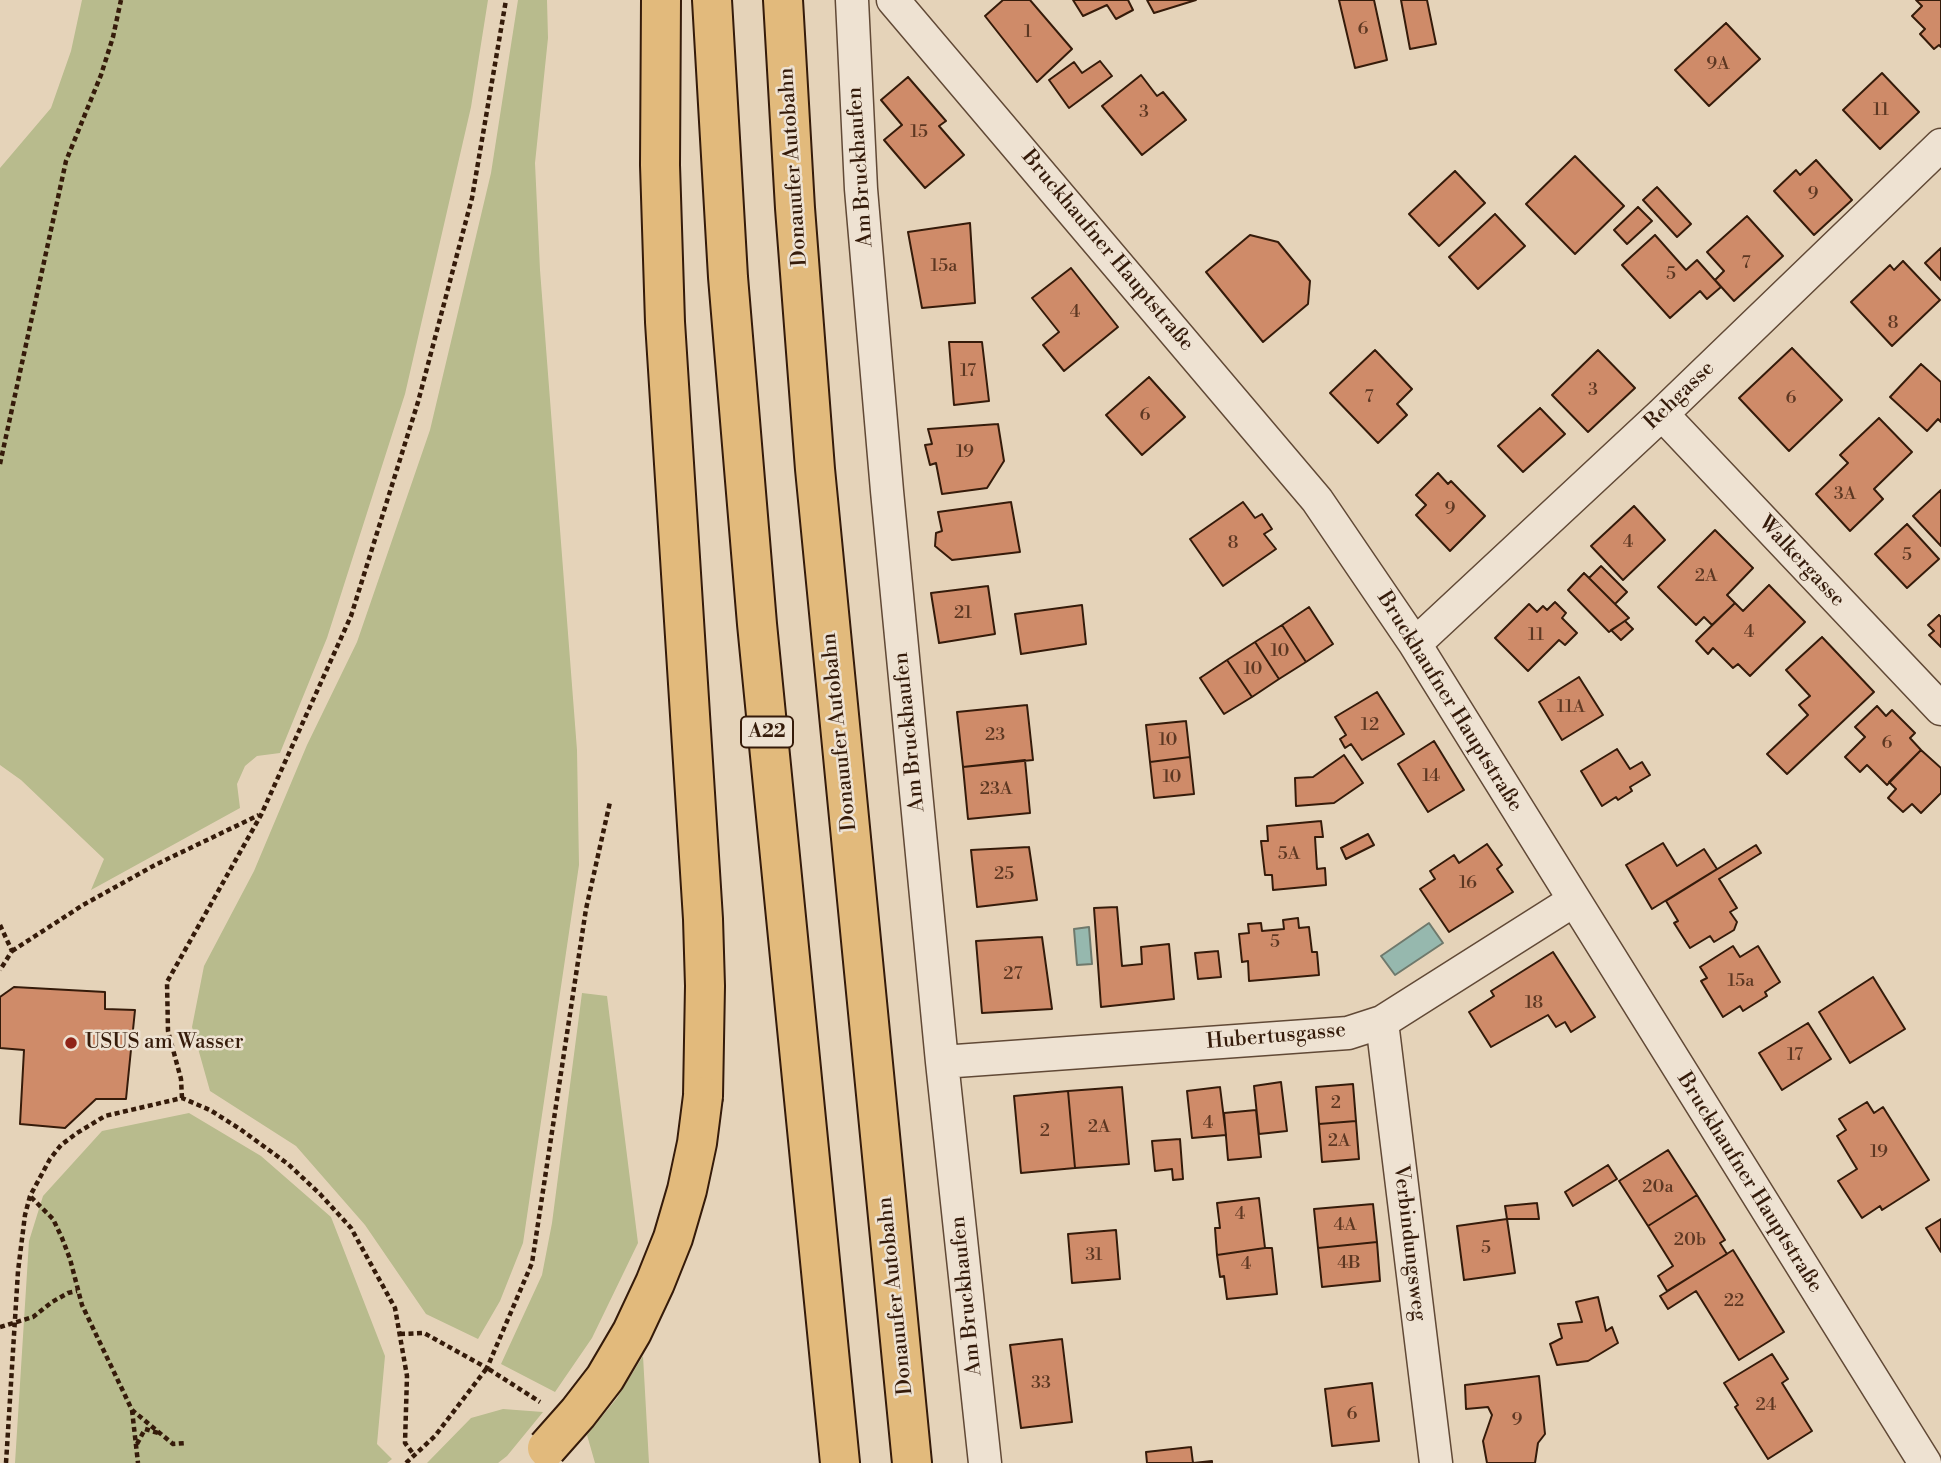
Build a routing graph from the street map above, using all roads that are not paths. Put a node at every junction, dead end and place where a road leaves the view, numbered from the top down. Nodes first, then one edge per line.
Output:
1 (661, 0) edge
2 (712, 0) edge
3 (783, 0) edge
4 (893, 0) edge
5 (857, 1) edge
6 (1941, 145) edge
7 (1662, 414) junction
8 (1415, 644) junction
9 (1941, 709) edge
10 (1573, 901) junction
11 (1382, 1022) junction
12 (942, 1062) junction
13 (907, 1410) junction
14 (539, 1456) edge
15 (840, 1463) edge
16 (912, 1463) edge
17 (919, 1463) edge
18 (985, 1463) edge
19 (1436, 1463) edge
20 (1924, 1463) edge

1 - 14 highway, bridge
2 - 15 highway, A22
3 - 13 highway, Donauufer Autobahn
4 - 8 street, Bruckhaufner Hauptstraße
5 - 12 street, Am Bruckhaufen
6 - 7 street, Rehgasse
7 - 8 street, Rehgasse
7 - 9 street, Walkergasse
8 - 10 street, Bruckhaufner Hauptstraße
10 - 11 street, Hubertusgasse
10 - 20 street, Bruckhaufner Hauptstraße
11 - 12 street, Hubertusgasse
11 - 19 street, Verbindungsweg
12 - 18 street, Am Bruckhaufen
13 - 16 highway, Donauufer Autobahn
13 - 17 highway

